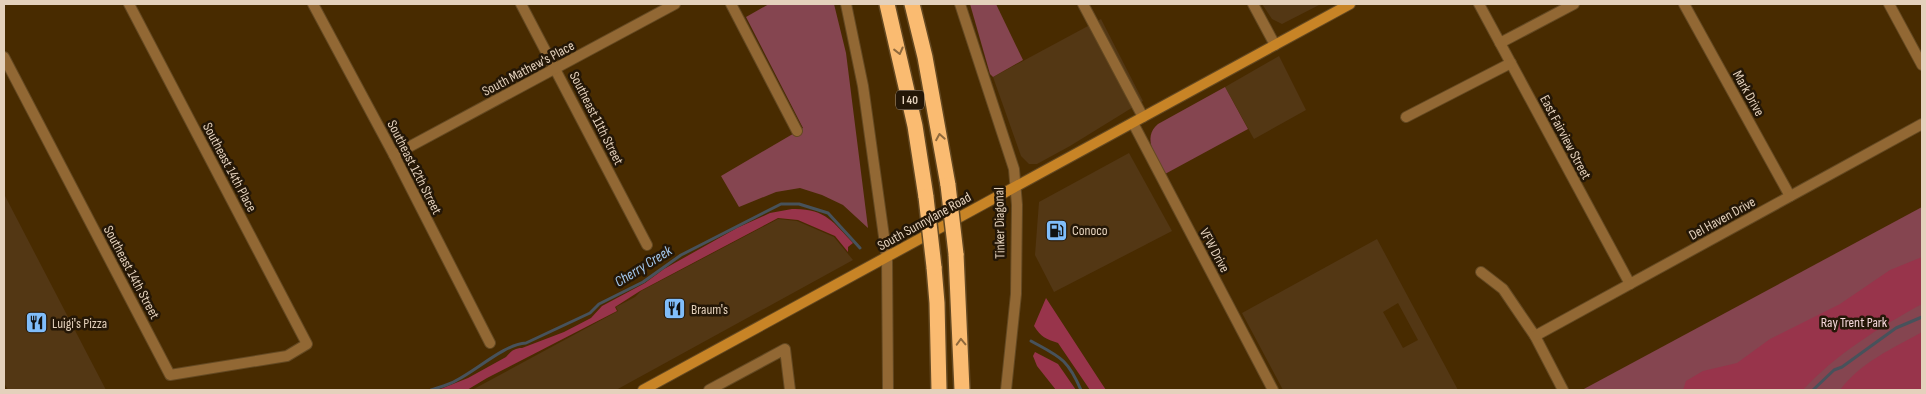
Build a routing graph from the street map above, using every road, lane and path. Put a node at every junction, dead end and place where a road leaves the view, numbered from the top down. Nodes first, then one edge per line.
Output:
1 (129, 4) edge
2 (313, 4) edge
3 (521, 4) edge
4 (675, 4) edge
5 (730, 4) edge
6 (846, 4) edge
7 (887, 4) edge
8 (912, 4) edge
9 (960, 4) edge
10 (1083, 4) edge
11 (1253, 4) edge
12 (1350, 4) edge
13 (1479, 4) edge
14 (1574, 4) edge
15 (1684, 4) edge
16 (1889, 4) edge
17 (1500, 44) junction
18 (1275, 45) junction
19 (4, 57) edge
20 (1511, 63) junction
21 (1922, 65) edge
22 (556, 69) junction
23 (1143, 117) junction
24 (1406, 117) dead end
25 (1133, 123) junction
26 (1922, 124) edge
27 (797, 132) dead end
28 (394, 155) junction
29 (1015, 187) junction
30 (1790, 196) junction
31 (648, 245) dead end
32 (887, 258) junction
33 (1481, 272) dead end
34 (1630, 284) junction
35 (1535, 336) junction
36 (490, 343) dead end
37 (307, 344) joint
38 (643, 390) edge
39 (709, 390) edge
40 (790, 390) edge
41 (888, 390) edge
42 (939, 390) edge
43 (962, 390) edge
44 (1006, 390) edge
45 (1273, 390) edge
46 (1563, 390) edge

1 - 37 street, Southeast 14th Place
2 - 28 street, Southeast 12th Street
3 - 22 street, Southeast 11th Street
4 - 22 street, South Mathew's Place
5 - 27 street
6 - 32 street
7 -> 42 highway, I 40, bridge
43 -> 8 highway, I 40, bridge
9 - 29 street, Tinker Diagonal
10 - 23 street
11 - 18 street
12 - 18 main road, South Sunnylane Road
13 - 17 street, East Fairview Street
14 - 17 street
15 - 30 street, Mark Drive
16 - 21 street
17 - 20 street, East Fairview Street
18 - 23 main road, South Sunnylane Road
19 - 37 street, Southeast 14th Street
20 - 24 street
20 - 34 street, East Fairview Street
22 - 28 street, South Mathew's Place
22 - 31 street, Southeast 11th Street
23 - 25 main road, South Sunnylane Road
25 - 29 main road, South Sunnylane Road
25 - 45 street, VFW Drive
26 - 30 street, Del Haven Drive
28 - 36 street, Southeast 12th Street
29 - 32 main road, South Sunnylane Road
29 - 44 street, Tinker Diagonal
30 - 34 street, Del Haven Drive
32 - 38 main road, South Sunnylane Road
32 - 41 street
33 - 35 street
34 - 35 street, Del Haven Drive
35 - 46 street
39 - 40 street

